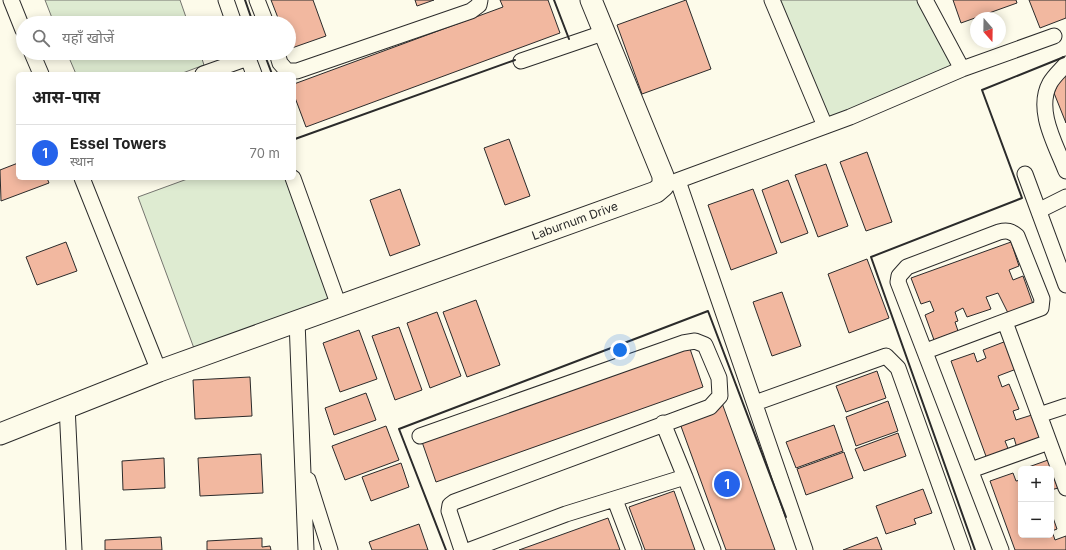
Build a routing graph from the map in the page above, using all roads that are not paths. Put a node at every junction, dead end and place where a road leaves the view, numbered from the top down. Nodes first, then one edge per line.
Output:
1 (11, 0) edge
2 (226, 0) edge
3 (257, 0) edge
4 (480, 0) edge
5 (591, 0) edge
6 (772, 0) edge
7 (926, 0) edge
8 (17, 16) edge
9 (232, 16) edge
10 (263, 16) edge
11 (603, 33) junction
12 (1054, 36) dead end
13 (35, 60) edge
14 (237, 60) edge
15 (249, 60) edge
16 (279, 60) edge
17 (521, 61) dead end
18 (1066, 64) edge
19 (962, 70) junction
20 (40, 72) edge
21 (208, 72) edge
22 (253, 72) edge
23 (825, 126) junction
24 (1066, 171) edge
25 (1026, 174) dead end
26 (83, 180) edge
27 (294, 180) edge
28 (671, 184) junction
29 (1066, 197) edge
30 (1040, 210) junction
31 (1066, 285) edge
32 (339, 306) junction
33 (297, 321) junction
34 (1005, 322) junction
35 (926, 351) junction
36 (159, 371) junction
37 (755, 403) junction
38 (67, 406) junction
39 (1066, 406) edge
40 (1039, 415) junction
41 (663, 423) junction
42 (0, 434) edge
43 (420, 436) dead end
44 (1050, 442) junction
45 (302, 462) junction
46 (1062, 467) edge
47 (971, 470) junction
48 (685, 477) junction
49 (1066, 488) edge
50 (615, 500) junction
51 (74, 550) edge
52 (306, 550) edge
53 (330, 550) edge
54 (462, 550) edge
55 (470, 550) edge
56 (634, 550) edge
57 (713, 550) edge
58 (805, 550) edge
59 (963, 550) edge
60 (1001, 550) edge

1 - 8 street
2 - 9 street
3 - 10 street
4 - 16 street
5 - 11 street
6 - 23 street
7 - 19 street
11 - 17 street
11 - 28 street
12 - 19 street
13 - 20 street
14 - 21 street
15 - 22 street
18 - 24 street
19 - 23 street
23 - 28 street
25 - 30 street
26 - 36 street
27 - 32 street
28 - 32 street, Laburnum Drive
28 - 37 street
29 - 30 street
30 - 31 street
32 - 33 street, Laburnum Drive
33 - 36 street, Laburnum Drive
33 - 45 street
34 - 35 street
34 - 35 street
34 - 40 street
35 - 47 street
36 - 38 street, Laburnum Drive
37 - 58 street
37 - 59 street
38 - 42 street, Laburnum Drive
38 - 51 street
39 - 40 street
40 - 44 street
41 - 43 street
41 - 48 street
41 - 54 street
44 - 46 street
44 - 47 street
45 - 52 street
45 - 53 street
46 - 49 street
47 - 60 street
48 - 50 street
48 - 57 street
50 - 55 street
50 - 56 street

